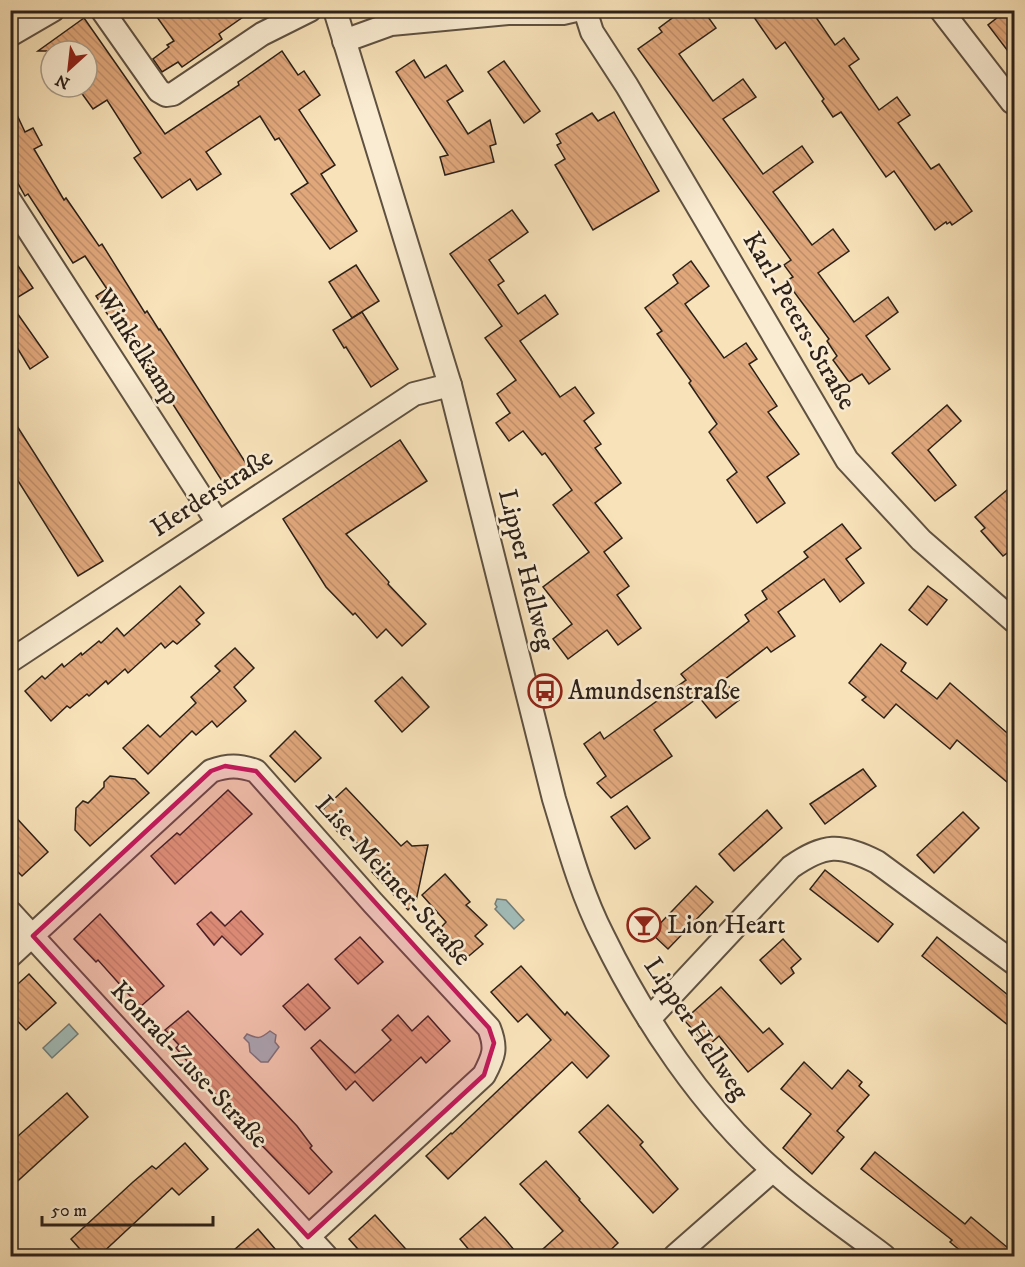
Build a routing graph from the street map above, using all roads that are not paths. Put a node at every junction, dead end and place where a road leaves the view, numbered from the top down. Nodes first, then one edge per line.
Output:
1 (53, 10) edge
2 (102, 10) edge
3 (310, 10) edge
4 (334, 10) edge
5 (576, 10) edge
6 (585, 10) edge
7 (941, 10) edge
8 (10, 35) edge
9 (344, 40) junction
10 (1012, 102) dead end
11 (10, 201) edge
12 (450, 385) junction
13 (218, 524) junction
14 (1014, 621) edge
15 (10, 662) edge
16 (10, 912) edge
17 (33, 936) junction
18 (10, 956) edge
19 (1014, 963) edge
20 (649, 1019) junction
21 (773, 1170) junction
22 (308, 1236) junction
23 (326, 1257) edge
24 (675, 1257) edge
25 (884, 1257) edge

1 - 8 street
2 - 3 street
4 - 9 street, Lipper Hellweg
5 - 9 street
6 - 14 street, Karl-Peters-Straße
7 - 10 street
9 - 12 street, Lipper Hellweg
11 - 13 street, Winkelkamp
12 - 13 street, Herderstraße
12 - 20 street, Lipper Hellweg
13 - 15 street, Herderstraße
16 - 17 street, Konrad-Zuse-Straße
17 - 18 street, Lise-Meitner-Straße
17 - 22 street, Konrad-Zuse-Straße
17 - 22 street, Lise-Meitner-Straße
19 - 20 street
20 - 21 street, Lipper Hellweg
21 - 24 street
21 - 25 street, Lipper Hellweg
22 - 23 street, Konrad-Zuse-Straße

